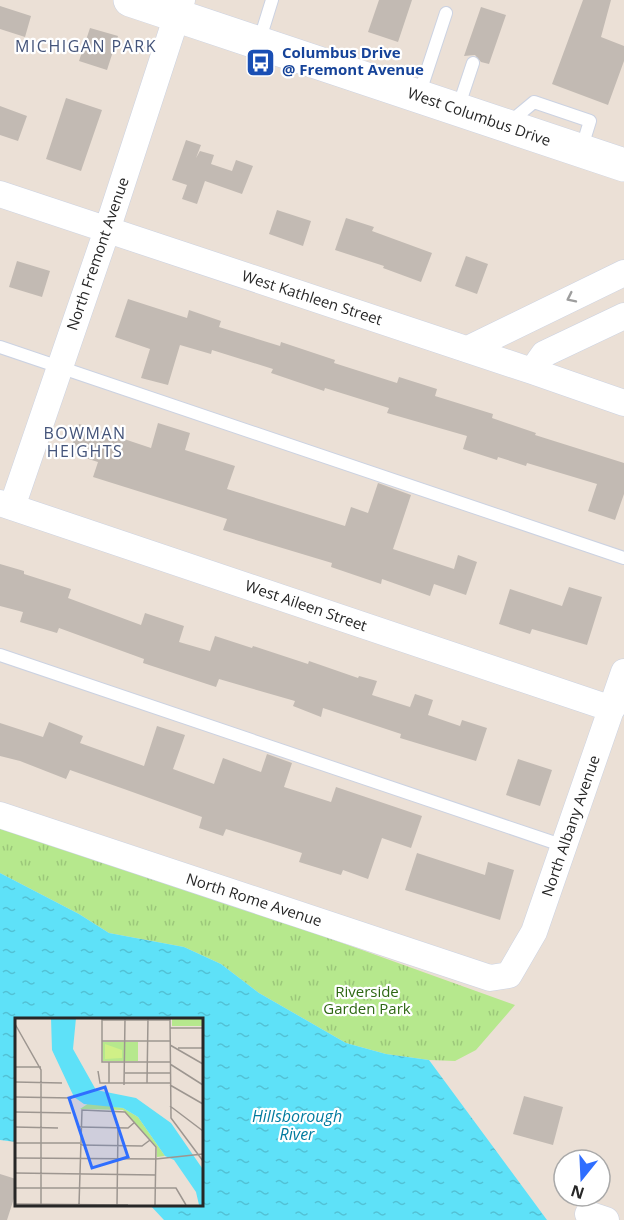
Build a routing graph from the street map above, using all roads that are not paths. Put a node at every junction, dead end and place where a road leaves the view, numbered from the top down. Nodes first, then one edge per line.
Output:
1 (130, 0) edge
2 (272, 0) edge
3 (179, 8) edge
4 (446, 13) dead end
5 (258, 42) junction
6 (473, 63) dead end
7 (418, 96) junction
8 (458, 109) junction
9 (624, 165) edge
10 (0, 194) edge
11 (107, 230) junction
12 (624, 273) edge
13 (624, 316) edge
14 (0, 347) edge
15 (468, 349) junction
16 (60, 369) junction
17 (532, 370) junction
18 (624, 403) edge
19 (6, 505) edge
20 (624, 558) edge
21 (0, 655) edge
22 (624, 672) edge
23 (612, 709) junction
24 (0, 815) edge
25 (564, 846) junction
26 (509, 975) joint

1 - 3 main road, West Columbus Drive
2 - 5 lane
3 - 5 main road, West Columbus Drive
3 - 11 street, North Fremont Avenue
4 - 7 lane
5 - 7 main road, West Columbus Drive
6 - 8 lane
7 - 8 main road, West Columbus Drive
8 - 9 main road, West Columbus Drive
10 - 11 street, West Kathleen Street
11 - 15 street, West Kathleen Street
11 - 16 street, North Fremont Avenue
12 -> 15 street
13 - 17 street
14 - 16 lane
15 - 17 street, West Kathleen Street
16 - 19 street, North Fremont Avenue
16 - 20 lane
17 - 18 street, West Kathleen Street
19 - 23 street, West Aileen Street
21 - 25 lane
22 - 23 street, North Albany Avenue
23 - 25 street, North Albany Avenue
24 - 26 street, North Rome Avenue
25 - 26 street, North Albany Avenue

